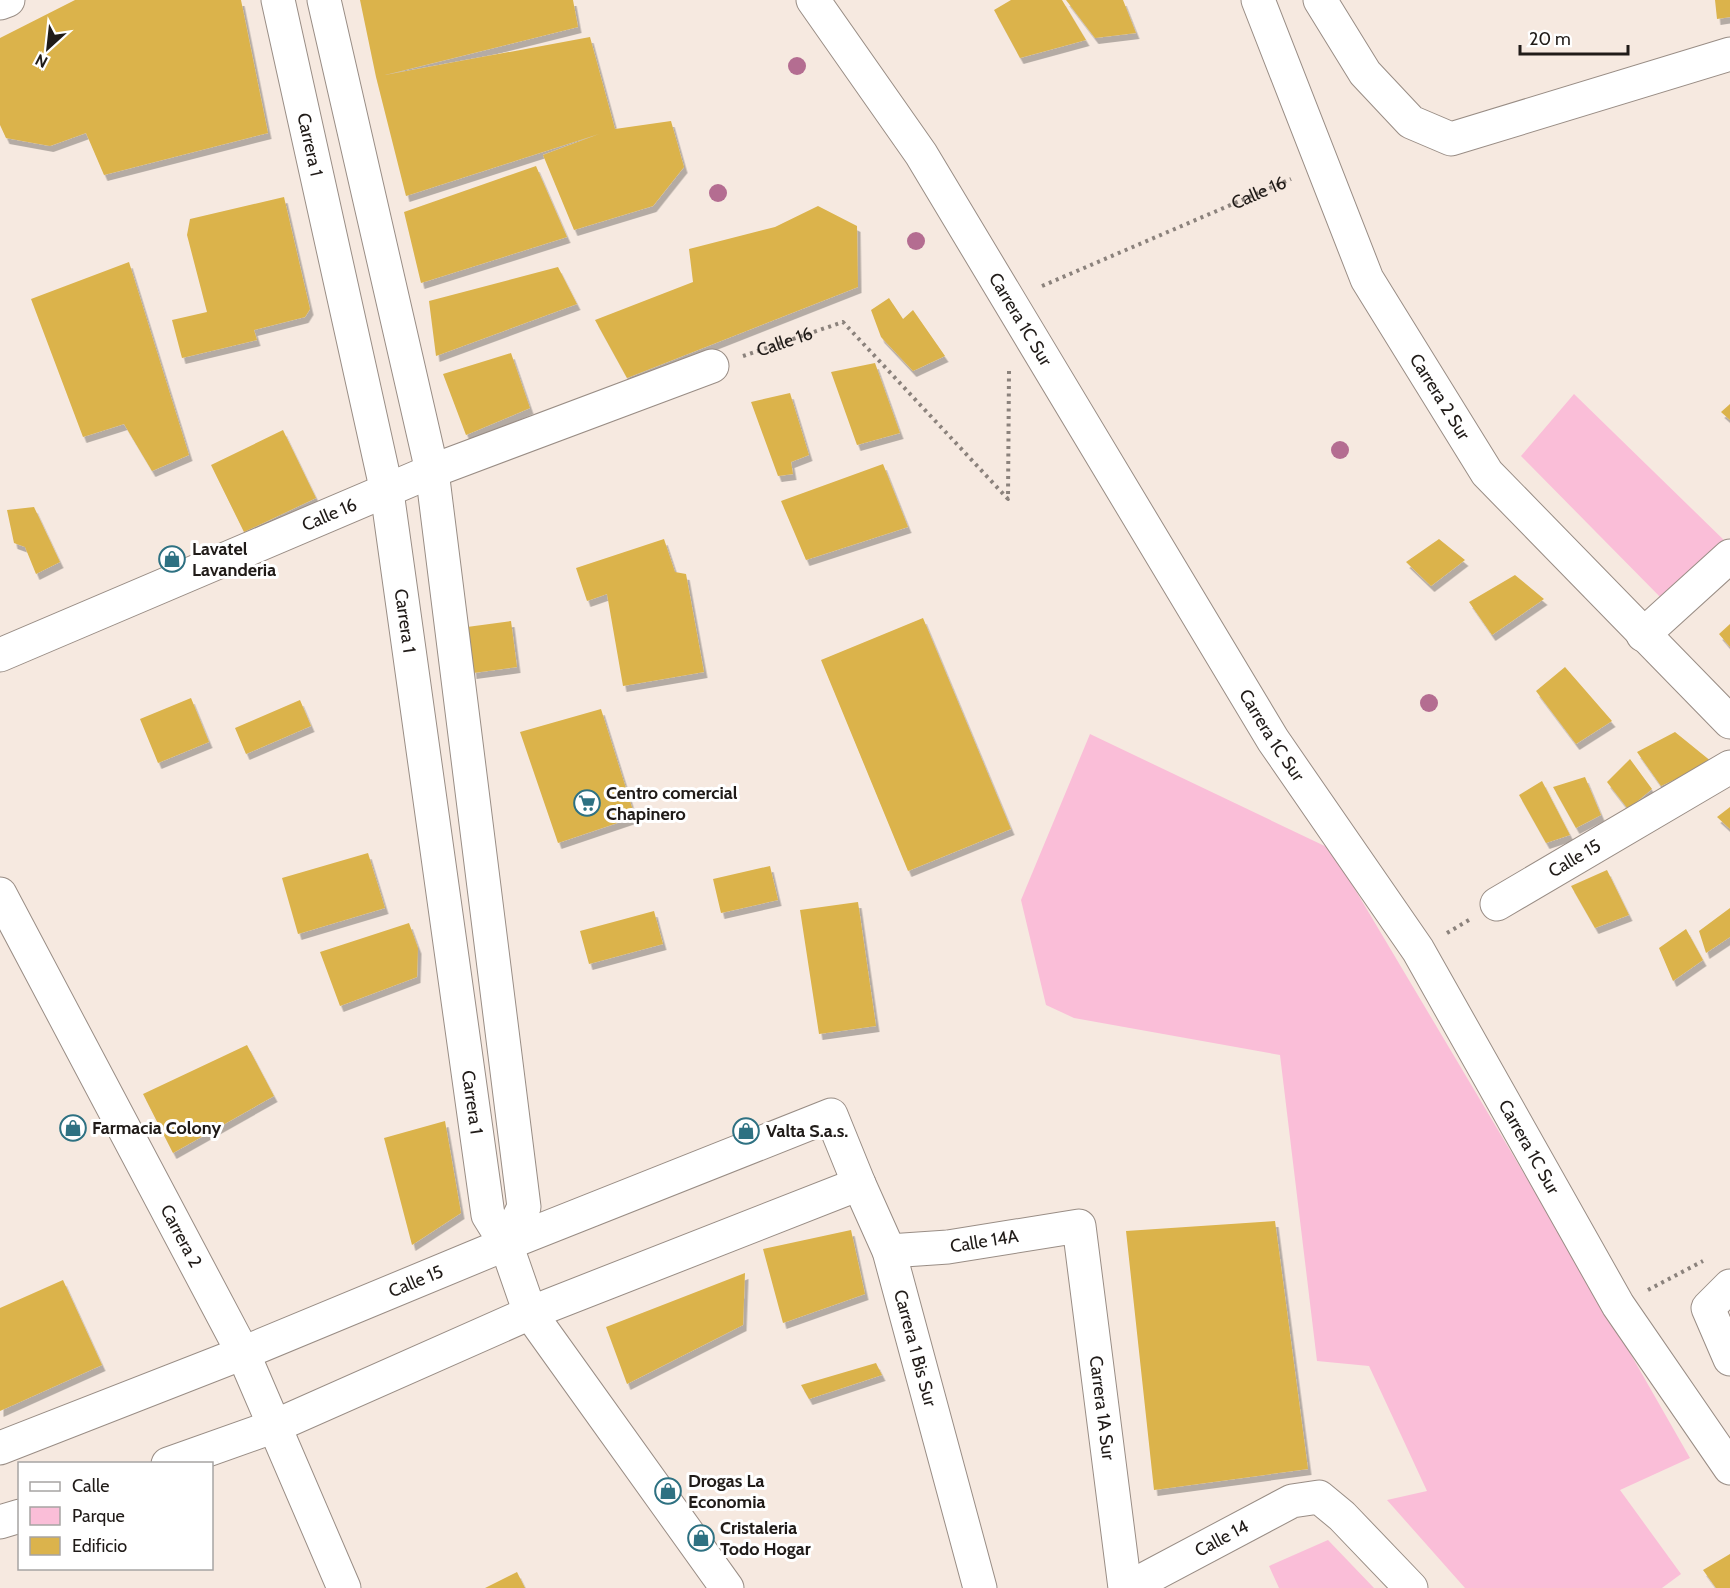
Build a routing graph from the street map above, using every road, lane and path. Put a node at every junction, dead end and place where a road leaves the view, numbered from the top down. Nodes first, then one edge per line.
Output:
1 (8, 0) edge
2 (278, 0) edge
3 (324, 0) edge
4 (813, 0) edge
5 (1258, 0) edge
6 (1320, 0) edge
7 (0, 3) edge
8 (1730, 54) edge
9 (1322, 165) junction
10 (1009, 301) junction
11 (712, 366) joint
12 (1009, 371) dead end
13 (432, 471) junction
14 (387, 492) junction
15 (1730, 556) edge
16 (1644, 635) junction
17 (0, 655) edge
18 (1730, 722) edge
19 (1730, 767) edge
20 (0, 894) edge
21 (1497, 904) joint
22 (1418, 950) junction
23 (831, 1115) joint
24 (859, 1184) junction
25 (1079, 1226) joint
26 (506, 1244) junction
27 (889, 1251) junction
28 (1705, 1260) dead end
29 (1730, 1286) edge
30 (1618, 1305) junction
31 (530, 1313) junction
32 (243, 1353) junction
33 (1730, 1359) edge
34 (275, 1426) junction
35 (0, 1448) edge
36 (174, 1462) edge
37 (1730, 1468) edge
38 (18, 1516) edge
39 (0, 1522) edge
40 (344, 1588) edge
41 (727, 1588) edge
42 (980, 1588) edge
43 (1126, 1588) edge
44 (1411, 1588) edge

1 - 7 main road
2 - 14 main road, Carrera 1
3 - 13 main road
4 - 10 main road, Carrera 1C Sur
5 - 9 main road, Carrera 2 Sur
6 - 8 main road
9 - 10 path, Calle 16
9 - 16 main road, Carrera 2 Sur
10 - 22 main road, Carrera 1C Sur
11 - 12 path, Calle 16
11 - 13 main road, Calle 16
13 - 14 main road, Calle 16
13 - 26 main road
14 - 17 main road, Calle 16
14 - 26 main road, Carrera 1
15 - 16 main road
16 - 18 main road, Carrera 2 Sur
19 - 21 main road, Calle 15
20 - 32 main road, Carrera 2
21 - 22 path
22 - 30 main road, Carrera 1C Sur
23 - 24 main road, Carrera 1 Bis Sur
23 - 26 main road, Calle 15
24 - 27 main road, Carrera 1 Bis Sur
24 - 31 main road
25 - 27 main road, Calle 14A
25 - 43 main road, Carrera 1A Sur
26 - 31 main road, Carrera 1
26 - 32 main road, Calle 15
27 - 42 main road, Carrera 1 Bis Sur
28 - 30 path
29 - 33 main road
30 - 37 main road, Carrera 1C Sur
31 - 34 main road
31 - 41 main road, Carrera 1
32 - 34 main road, Carrera 2
32 - 35 main road, Calle 15
34 - 36 main road
34 - 40 main road, Carrera 2
38 - 39 main road
43 - 44 main road, Calle 14

